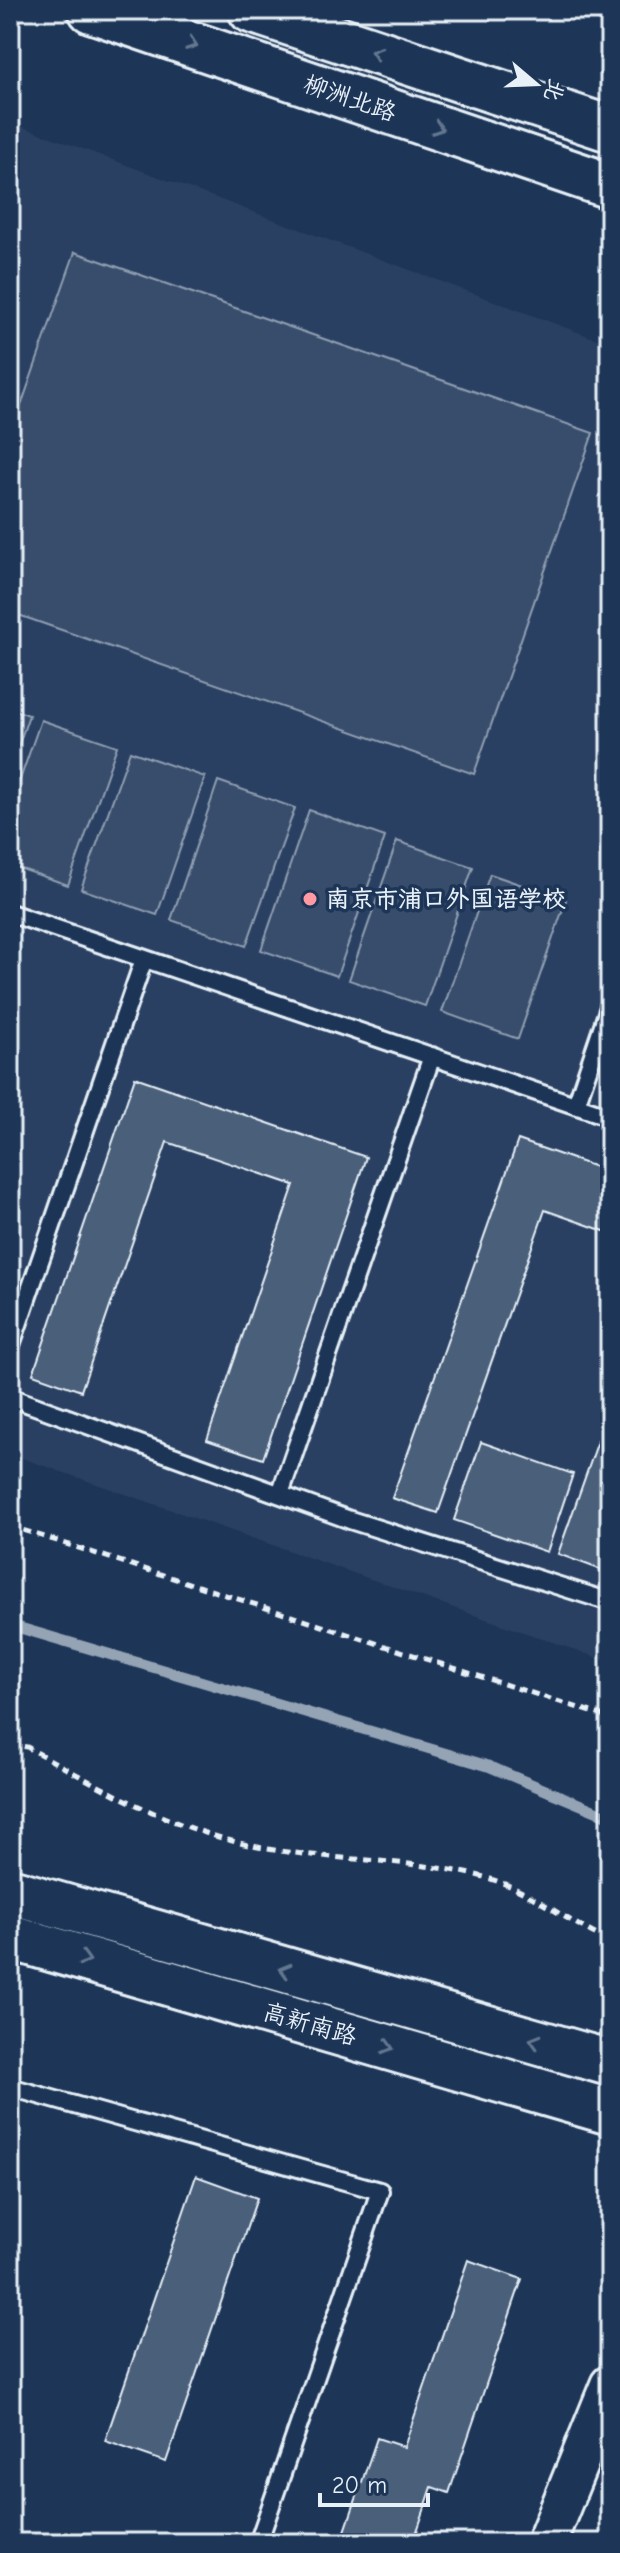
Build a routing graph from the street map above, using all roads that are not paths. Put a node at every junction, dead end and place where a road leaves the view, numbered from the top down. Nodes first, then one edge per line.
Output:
1 (91, 10) edge
2 (251, 10) edge
3 (610, 129) edge
4 (610, 186) edge
5 (10, 913) edge
6 (144, 959) junction
7 (610, 1004) edge
8 (432, 1056) junction
9 (576, 1105) junction
10 (610, 1117) edge
11 (10, 1348) edge
12 (10, 1397) edge
13 (280, 1494) junction
14 (610, 1602) edge
15 (10, 1891) edge
16 (10, 1937) edge
17 (610, 2063) edge
18 (10, 2087) edge
19 (610, 2112) edge
20 (610, 2385) edge
21 (258, 2543) edge
22 (546, 2543) edge

1 -> 4 main road, 柳洲北路
3 -> 2 main road
5 - 6 lane
6 - 8 lane
6 - 11 lane
7 - 9 lane
8 - 9 lane
8 - 13 lane
9 - 10 lane
12 - 13 lane
13 - 14 lane
17 -> 15 main road, 高新南路
16 -> 19 main road, 高新南路
18 - 21 lane
20 - 22 street

